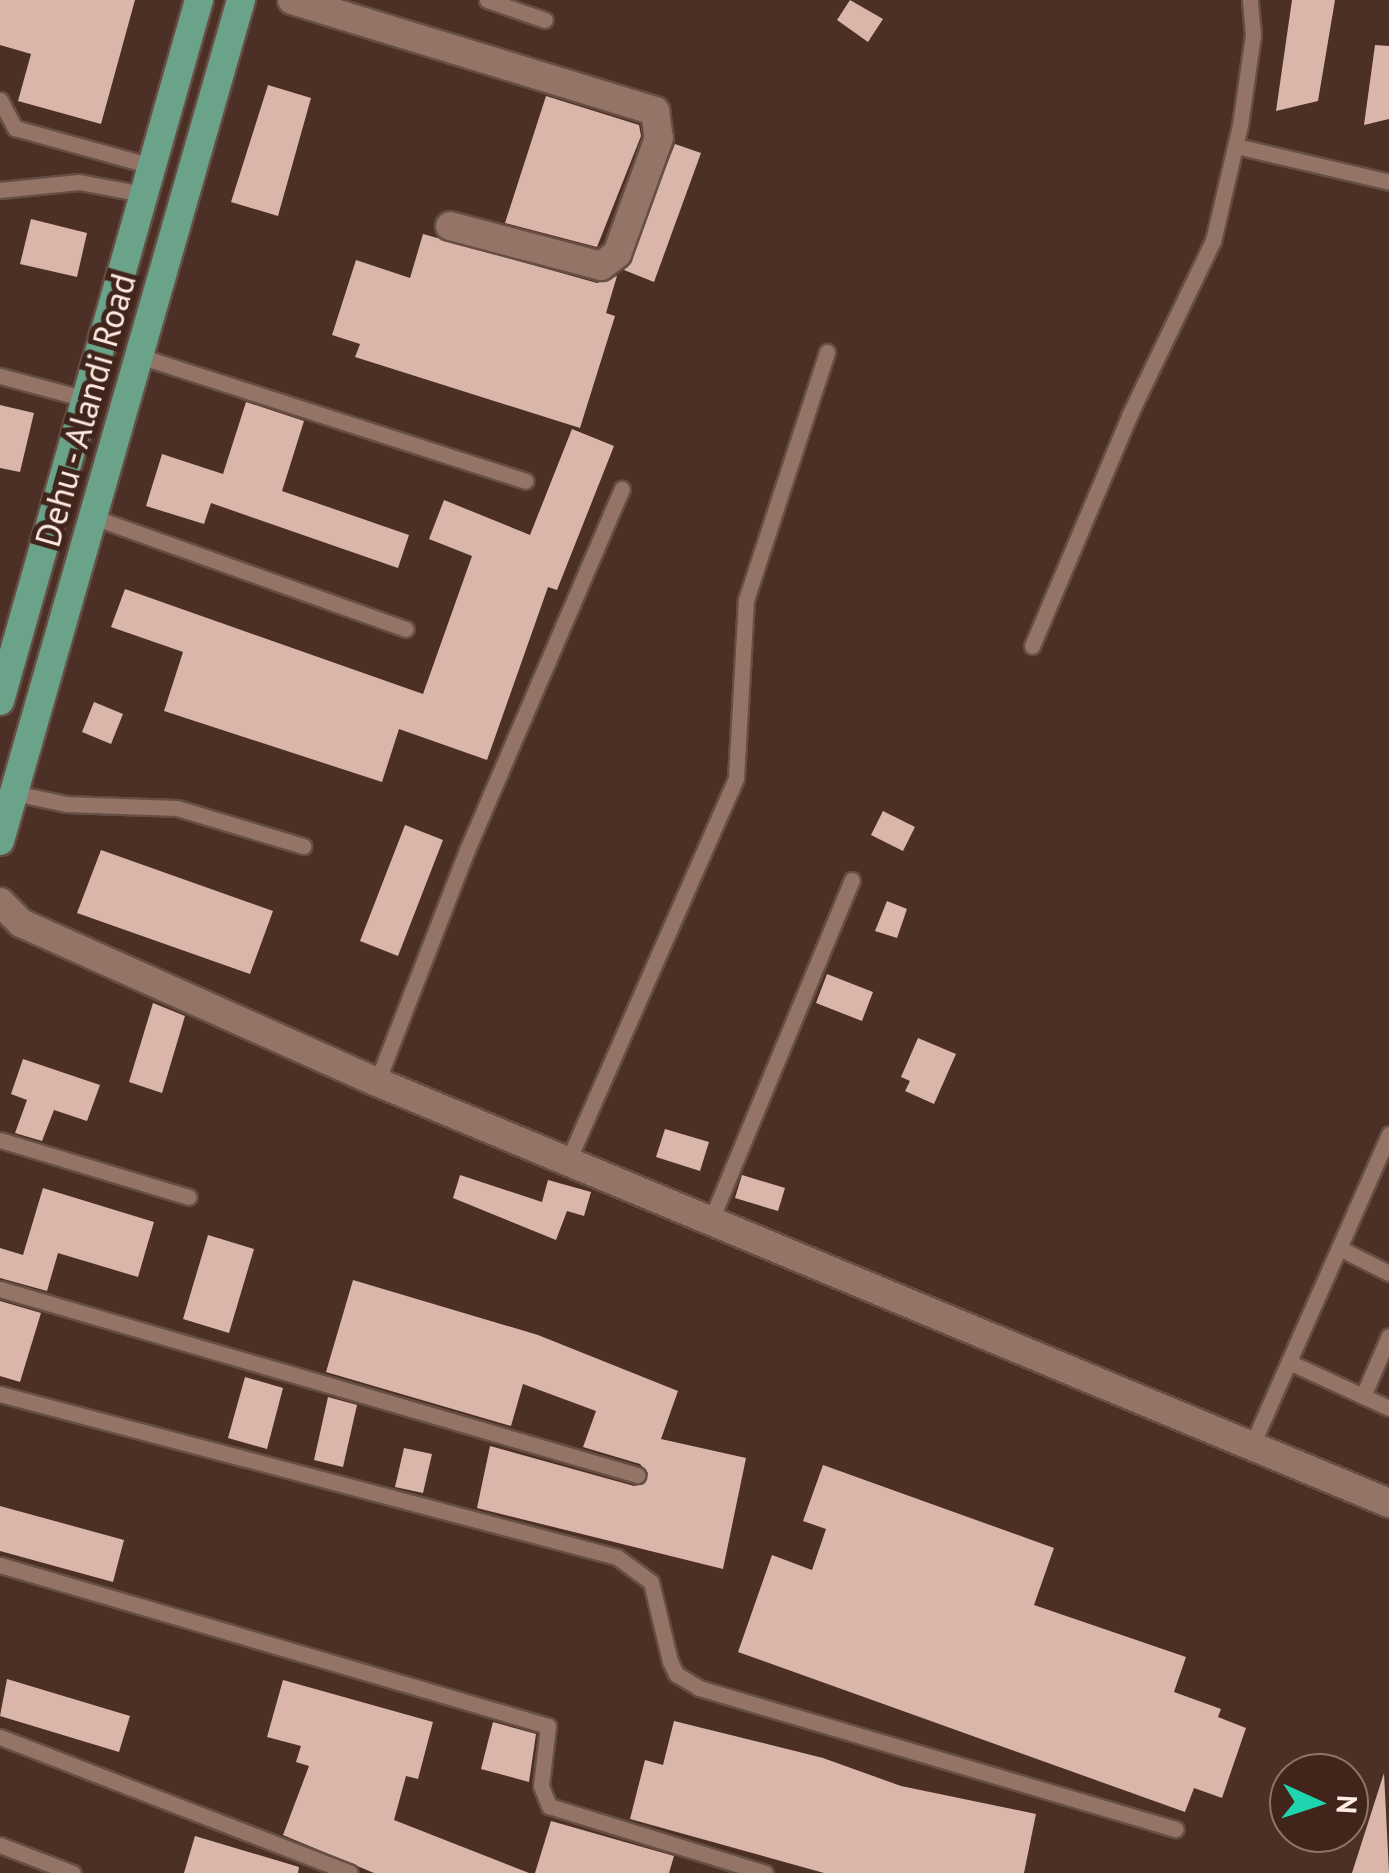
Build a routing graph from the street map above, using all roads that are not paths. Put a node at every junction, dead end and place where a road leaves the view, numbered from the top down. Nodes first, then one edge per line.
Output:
1 (199, 0) edge
2 (241, 0) edge
3 (292, 0) edge
4 (487, 0) edge
5 (1250, 0) edge
6 (545, 20) dead end
7 (0, 100) edge
8 (1236, 146) junction
9 (152, 166) junction
10 (1389, 182) edge
11 (0, 190) edge
12 (144, 194) junction
13 (450, 226) dead end
14 (827, 352) dead end
15 (139, 356) junction
16 (0, 376) edge
17 (86, 399) junction
18 (525, 481) dead end
19 (622, 489) dead end
20 (93, 517) junction
21 (406, 629) dead end
22 (1032, 646) dead end
23 (0, 701) edge
24 (14, 793) junction
25 (0, 841) edge
26 (303, 846) dead end
27 (852, 880) dead end
28 (0, 902) edge
29 (11, 922) edge
30 (377, 1082) junction
31 (1389, 1134) edge
32 (0, 1140) edge
33 (568, 1161) junction
34 (189, 1196) dead end
35 (712, 1220) junction
36 (1339, 1248) junction
37 (1389, 1273) edge
38 (0, 1289) edge
39 (1389, 1336) edge
40 (1289, 1362) junction
41 (0, 1394) edge
42 (1363, 1396) junction
43 (1389, 1408) edge
44 (1252, 1446) junction
45 (637, 1475) dead end
46 (1389, 1502) edge
47 (0, 1565) edge
48 (0, 1737) edge
49 (1176, 1828) dead end
50 (0, 1845) edge
51 (73, 1873) edge
52 (350, 1873) edge
53 (764, 1873) edge

1 - 9 main road, Dehu - Alandi Road
2 - 15 main road, Dehu - Alandi Road
3 - 13 street
4 - 6 lane
5 - 8 lane
7 - 9 lane
8 - 10 lane
8 - 22 lane
9 - 12 main road, Dehu - Alandi Road
11 - 12 lane
12 - 17 main road, Dehu - Alandi Road
14 - 33 lane
15 - 18 lane
15 - 20 main road, Dehu - Alandi Road
16 - 17 lane
17 - 23 main road, Dehu - Alandi Road
19 - 30 lane
20 - 21 lane
20 - 24 main road, Dehu - Alandi Road
24 - 25 main road, Dehu - Alandi Road
24 - 26 lane
27 - 35 lane
28 - 29 street
29 - 30 street
30 - 33 street
31 - 36 lane
32 - 34 lane
33 - 35 street
35 - 44 street
36 - 37 lane
36 - 40 lane
38 - 45 lane
39 - 42 lane
40 - 42 lane
40 - 44 lane
41 - 49 lane
42 - 43 lane
44 - 46 street
47 - 53 lane
48 - 52 lane
50 - 51 lane

